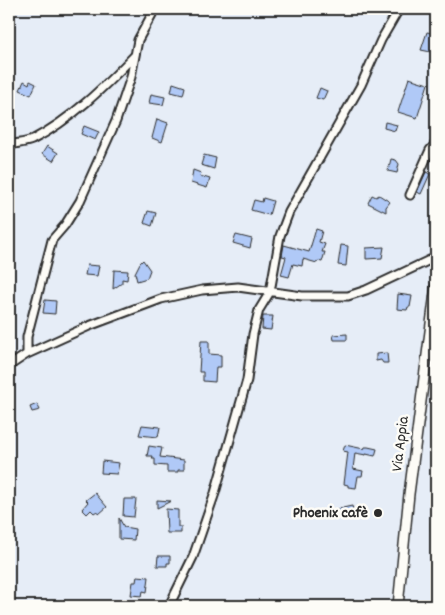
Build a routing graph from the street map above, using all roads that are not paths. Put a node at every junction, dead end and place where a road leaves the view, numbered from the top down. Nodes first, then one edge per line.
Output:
1 (155, 9) edge
2 (399, 9) edge
3 (135, 55) junction
4 (436, 143) edge
5 (9, 145) edge
6 (410, 195) dead end
7 (436, 257) edge
8 (436, 285) edge
9 (270, 292) junction
10 (27, 354) junction
11 (9, 366) edge
12 (169, 606) edge
13 (398, 606) edge

1 - 3 street
2 - 9 street
3 - 5 street
3 - 10 street
4 - 6 street
7 - 9 street
8 - 13 main road, Via Appia
9 - 10 street
9 - 12 street
10 - 11 street

